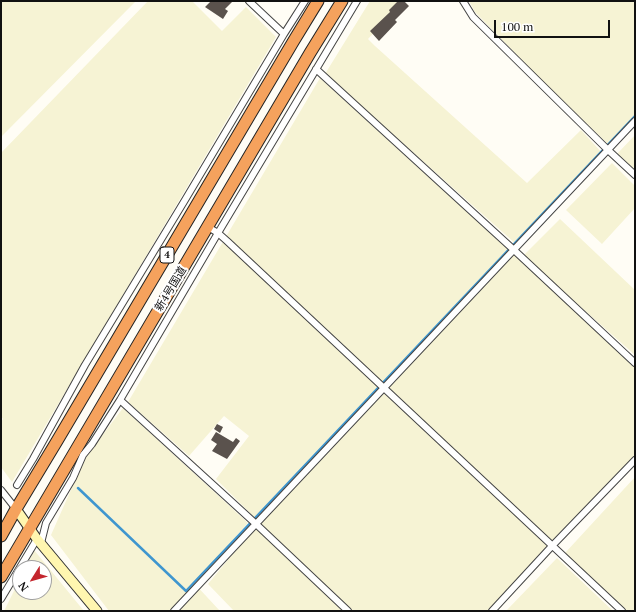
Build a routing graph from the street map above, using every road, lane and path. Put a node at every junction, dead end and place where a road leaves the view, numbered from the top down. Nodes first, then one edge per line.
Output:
1 (249, 1) edge
2 (305, 1) edge
3 (318, 1) edge
4 (342, 1) edge
5 (357, 1) edge
6 (463, 1) edge
7 (284, 34) junction
8 (316, 69) junction
9 (635, 120) edge
10 (608, 150) junction
11 (635, 175) edge
12 (208, 227) junction
13 (218, 233) junction
14 (514, 250) junction
15 (635, 363) edge
16 (384, 388) junction
17 (120, 400) junction
18 (46, 435) junction
19 (57, 442) junction
20 (79, 453) junction
21 (635, 460) edge
22 (17, 484) dead end
23 (1, 490) edge
24 (16, 509) junction
25 (256, 524) junction
26 (29, 528) junction
27 (1, 536) edge
28 (39, 541) junction
29 (552, 546) junction
30 (1, 576) edge
31 (1, 599) edge
32 (97, 611) edge
33 (174, 611) edge
34 (348, 611) edge
35 (492, 611) edge
36 (622, 611) edge

1 - 7 street
2 - 7 street
3 - 19 highway, 新4号国道 / 4
4 - 12 highway, 新4号国道 / 4
5 - 8 street
6 - 10 street
7 - 18 street
8 - 13 street
8 - 14 street
9 - 10 street
10 - 11 street
10 - 14 street
12 - 13 street
12 - 20 highway, 新4号国道 / 4
13 - 16 street
13 - 17 street
14 - 15 street
14 - 16 street
16 - 25 street
16 - 29 street
17 - 20 street
17 - 25 street
18 - 19 street
18 - 22 street
19 - 24 highway, 新4号国道 / 4
20 - 26 highway, 新4号国道 / 4
20 - 28 street
21 - 29 street
23 - 24 street
24 - 26 street
24 - 27 highway, 新4号国道 / 4
25 - 33 street
25 - 34 street
26 - 28 street
26 - 30 highway, 新4号国道 / 4
28 - 31 street
28 - 32 street
29 - 35 street
29 - 36 street

